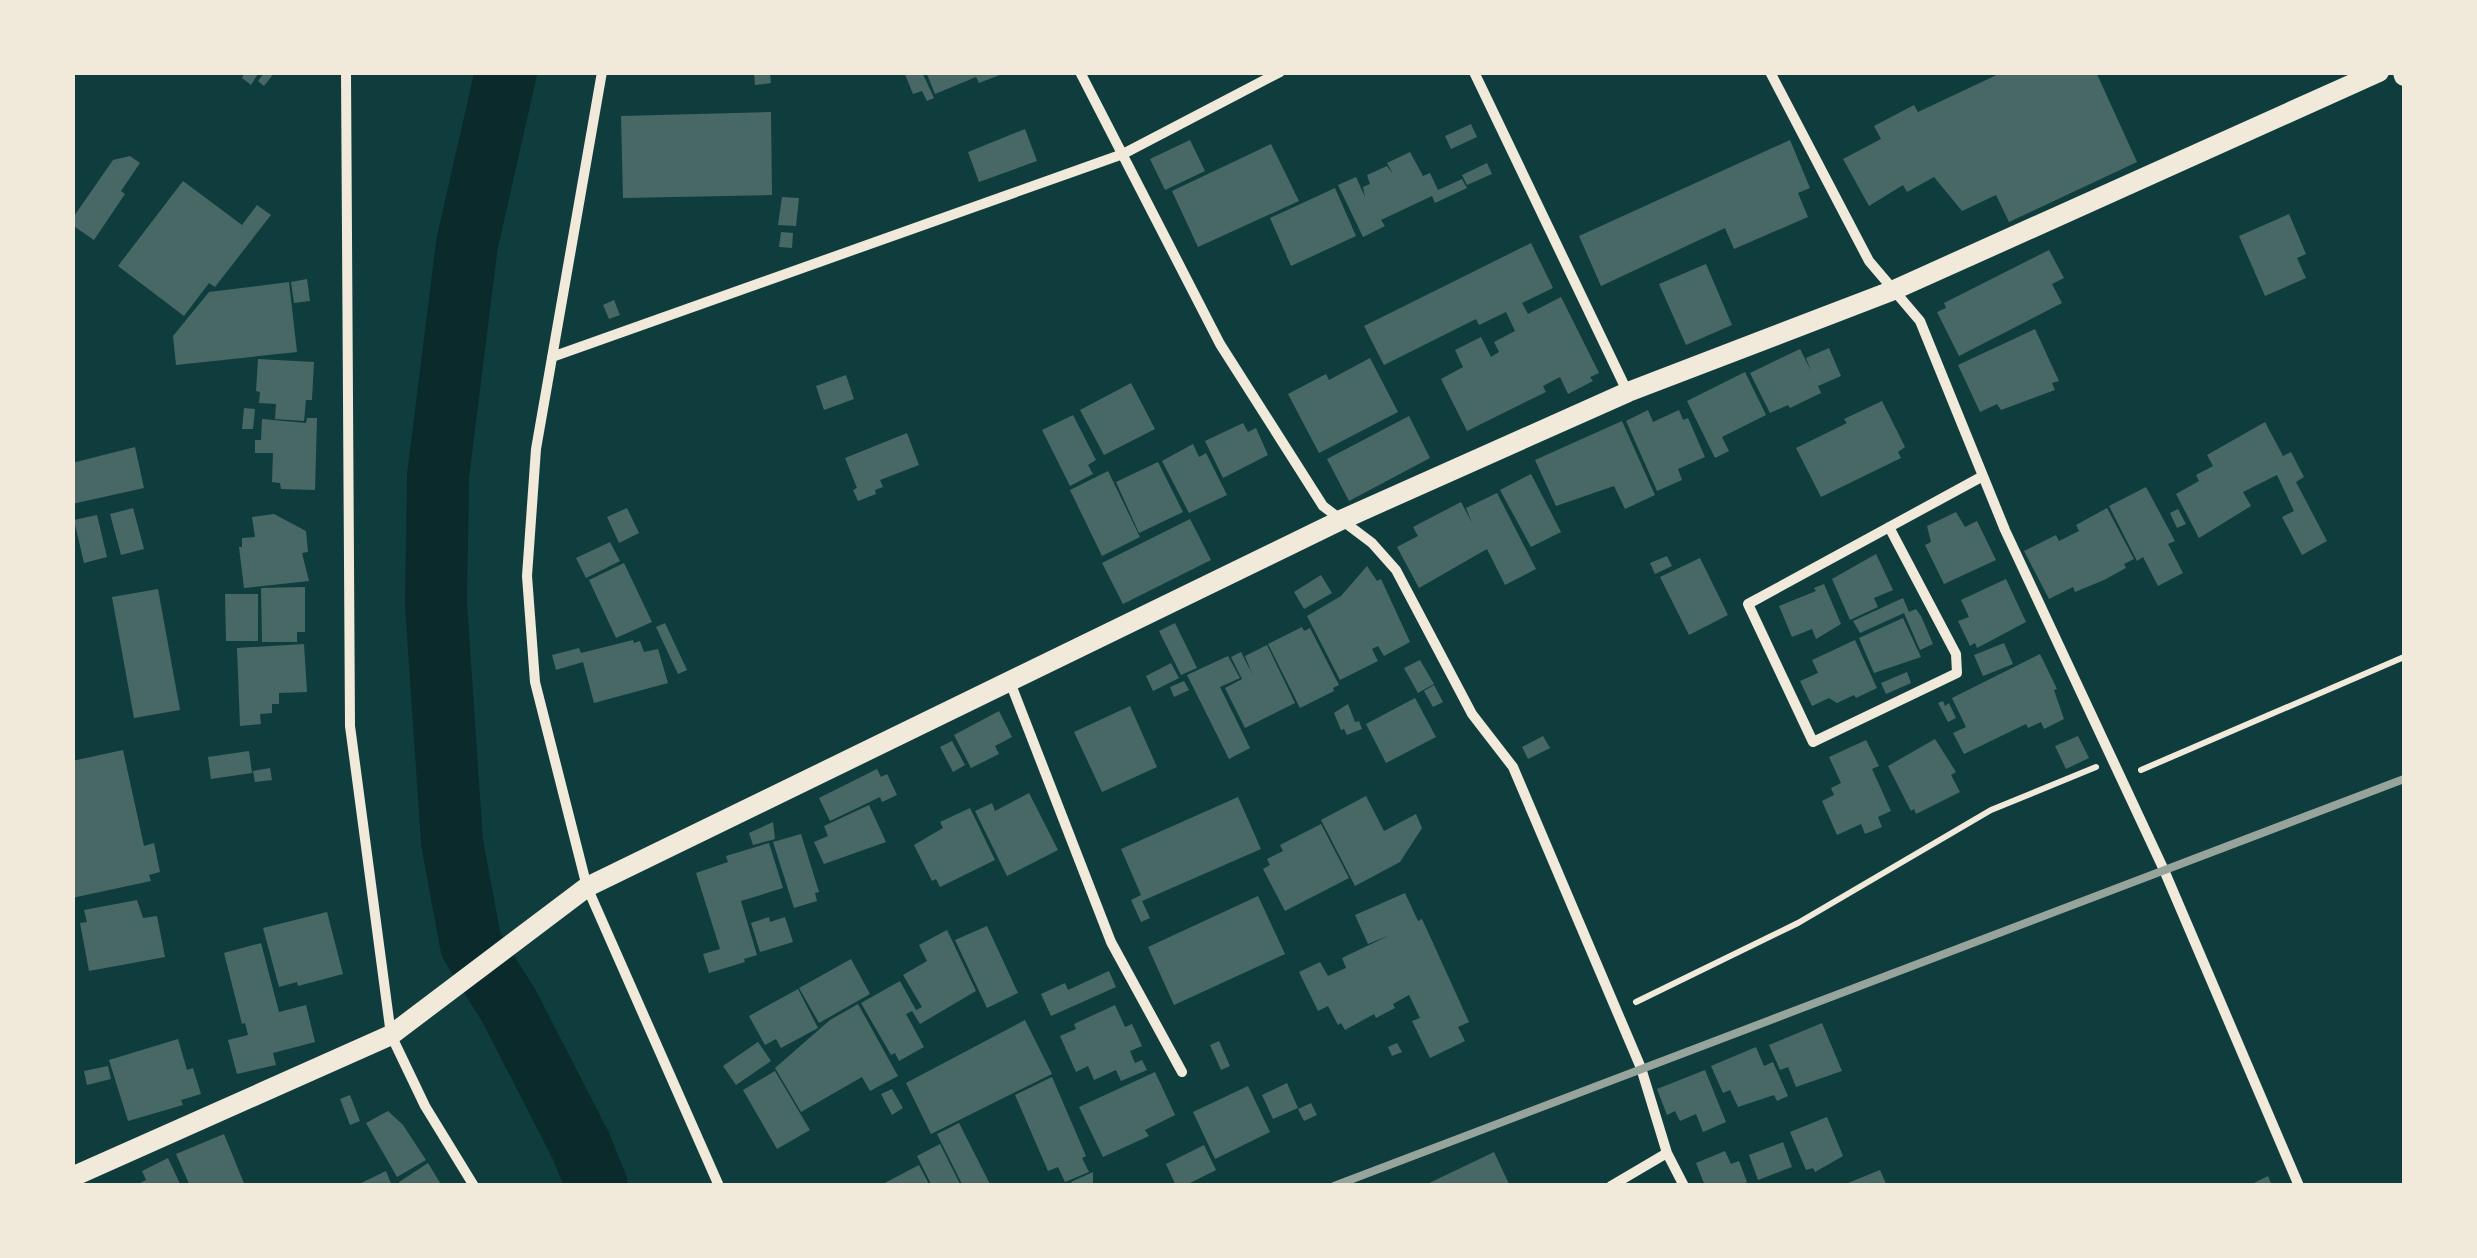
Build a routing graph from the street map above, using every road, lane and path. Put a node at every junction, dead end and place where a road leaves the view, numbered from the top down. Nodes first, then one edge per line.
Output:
1 (346, 72) edge
2 (602, 72) edge
3 (1080, 72) edge
4 (1280, 72) edge
5 (1474, 72) edge
6 (1770, 72) edge
7 (2379, 72) edge
8 (1123, 154) junction
9 (1894, 290) junction
10 (552, 357) junction
11 (1628, 392) junction
12 (1983, 476) junction
13 (1342, 520) junction
14 (1889, 527) junction
15 (2404, 657) edge
16 (1010, 682) junction
17 (2113, 760) junction
18 (2121, 778) junction
19 (587, 888) junction
20 (1617, 1012) junction
21 (390, 1035) junction
22 (1182, 1072) dead end
23 (1667, 1153) junction
24 (72, 1177) edge
25 (474, 1186) edge
26 (720, 1186) edge
27 (1612, 1186) edge
28 (1684, 1186) edge
29 (2298, 1186) edge

1 - 21 street
2 - 10 street
3 - 8 street
4 - 8 street
5 - 11 street
6 - 9 street
7 - 9 main road
8 - 10 street
8 - 13 street
9 - 11 main road
9 - 12 street
10 - 19 street
11 - 13 main road
12 - 14 street
12 - 17 street
13 - 16 main road
13 - 20 street
14 - 14 street
15 - 18 path
16 - 19 main road
16 - 22 street
17 - 18 street
17 - 20 path
18 - 29 street
19 - 21 main road
19 - 26 street
20 - 23 street
21 - 24 main road
21 - 25 street
23 - 27 street
23 - 28 street

